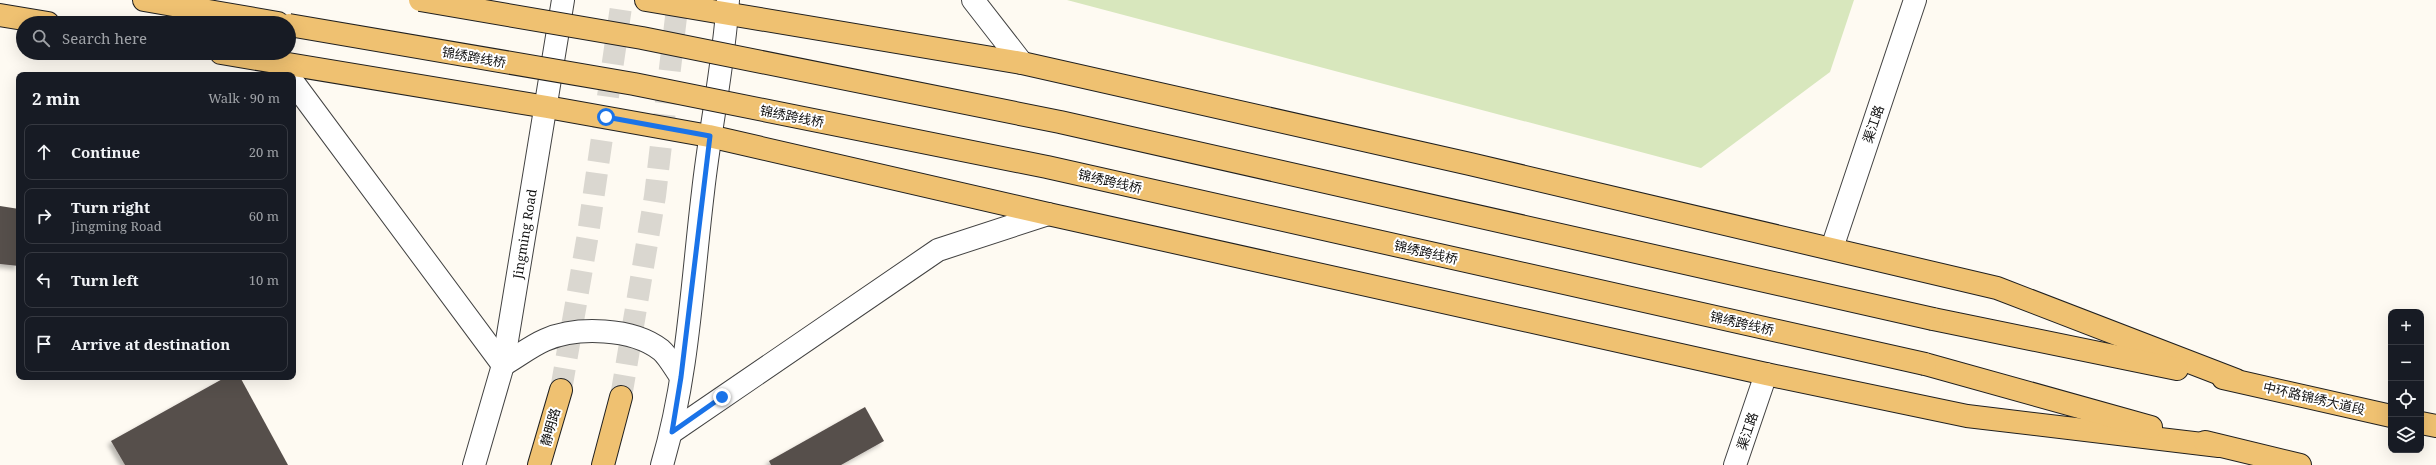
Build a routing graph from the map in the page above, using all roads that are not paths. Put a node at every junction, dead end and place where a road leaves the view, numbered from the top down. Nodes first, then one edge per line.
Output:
1 (144, 0) edge
2 (420, 0) edge
3 (562, 0) edge
4 (646, 0) edge
5 (973, 0) edge
6 (1915, 0) edge
7 (728, 7) edge
8 (0, 15) edge
9 (237, 16) edge
10 (16, 18) edge
11 (296, 26) edge
12 (248, 60) edge
13 (1022, 63) junction
14 (283, 69) edge
15 (296, 86) edge
16 (546, 106) junction
17 (710, 136) junction
18 (1048, 214) junction
19 (1832, 248) junction
20 (503, 365) junction
21 (1766, 374) junction
22 (681, 377) junction
23 (2236, 380) junction
24 (561, 390) tunnel mouth
25 (621, 397) tunnel mouth
26 (2388, 415) edge
27 (2424, 424) edge
28 (2436, 426) edge
29 (672, 432) junction
30 (2219, 446) junction
31 (474, 465) edge
32 (539, 465) edge
33 (603, 465) edge
34 (662, 465) edge
35 (1735, 465) edge
36 (2300, 465) edge

1 - 9 main road
2 - 23 main road, bridge
3 - 16 street, Jingming Road
4 - 7 main road
5 - 13 street
6 - 19 street, 渠江路
7 - 13 main road
7 - 17 street
8 - 10 main road
11 - 30 main road, 锦绣跨线桥, bridge
12 - 14 main road
13 - 19 main road
14 - 16 main road
15 - 20 street
16 - 17 main road
16 - 20 street, Jingming Road
17 - 18 main road
17 - 22 street
18 - 21 main road
18 - 29 street
19 - 23 main road
20 - 22 street
20 - 31 street, Jingming Road
21 - 30 main road
21 - 35 street, 渠江路
22 - 29 street
23 - 26 main road, 中环路锦绣大道段
24 - 32 main road, 静明路
25 - 33 main road
27 - 28 main road
29 - 34 street
30 - 36 main road

